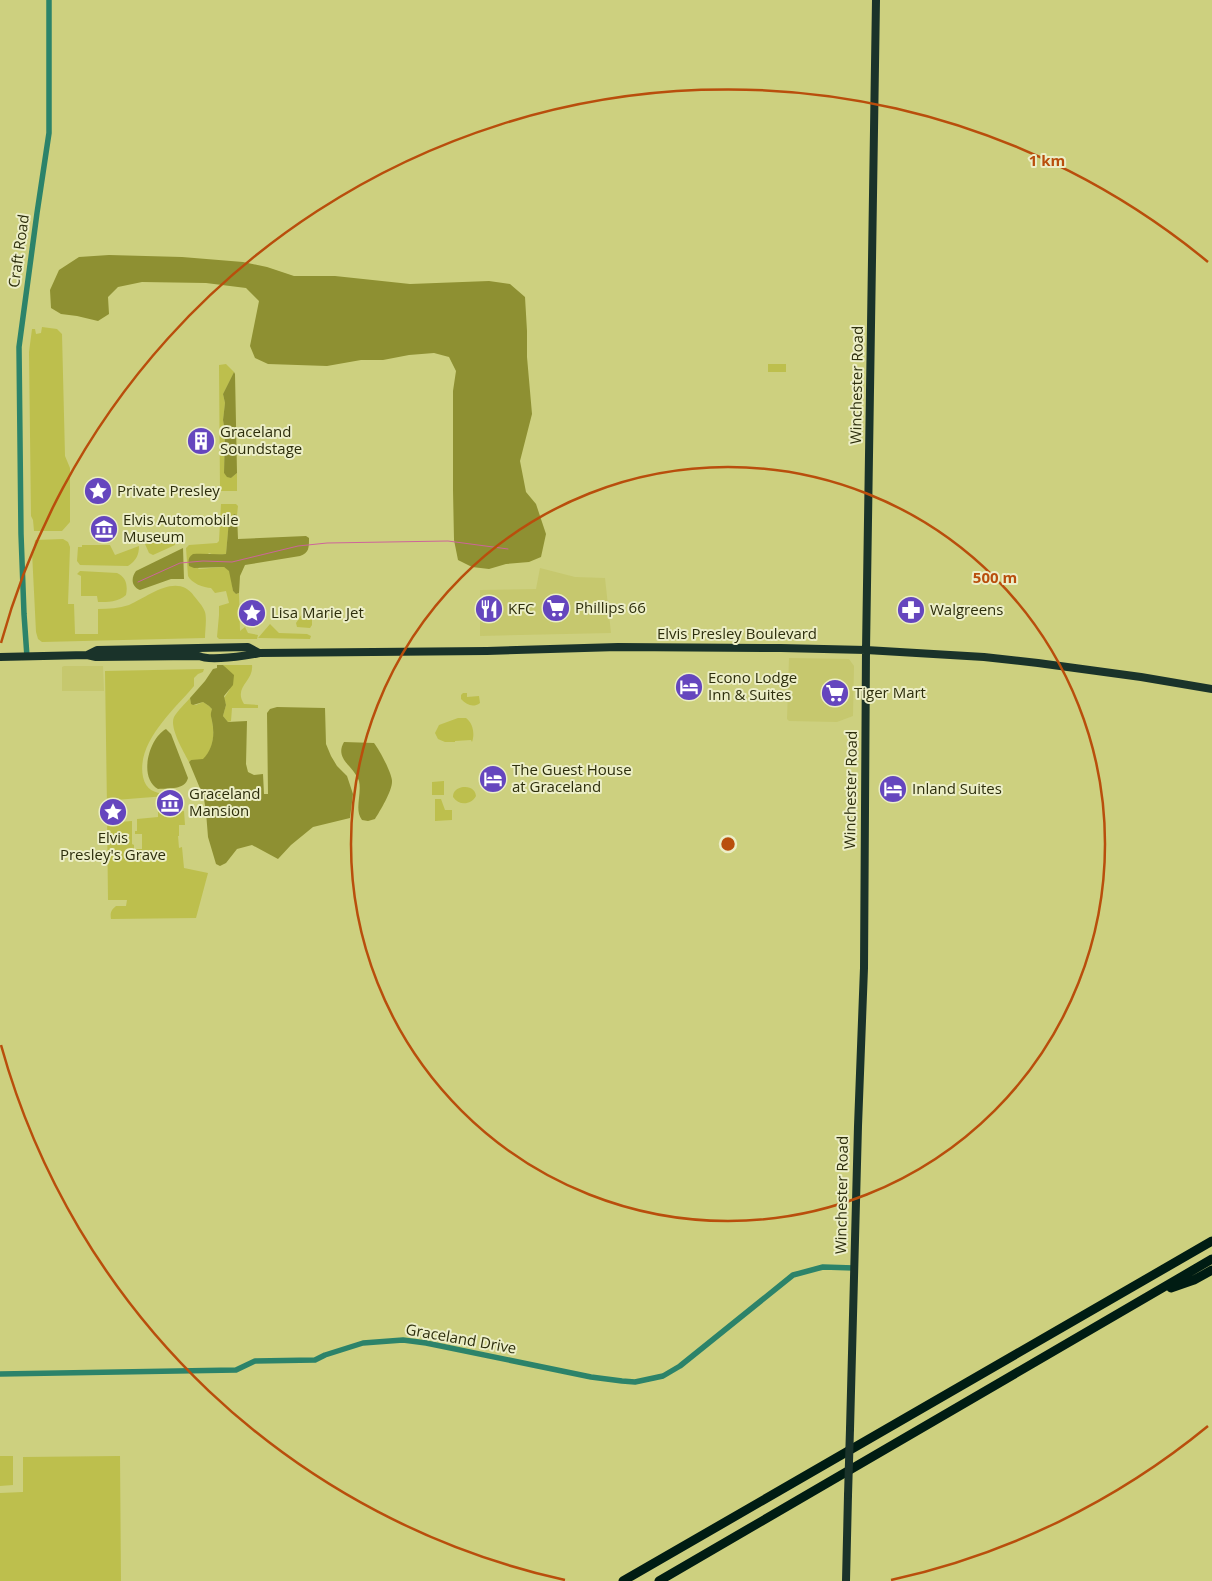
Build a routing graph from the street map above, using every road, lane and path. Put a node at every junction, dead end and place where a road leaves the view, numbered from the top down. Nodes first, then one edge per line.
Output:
1 (49, 0) edge
2 (876, 0) edge
3 (866, 650) junction
4 (0, 657) edge
5 (27, 657) junction
6 (1212, 689) edge
7 (1212, 1241) edge
8 (1212, 1259) edge
9 (854, 1268) junction
10 (1212, 1270) edge
11 (1149, 1296) junction
12 (0, 1374) edge
13 (624, 1581) edge
14 (658, 1581) edge
15 (846, 1581) edge

1 - 5 street, Craft Road
2 - 3 main road, Winchester Road
3 - 5 main road, Elvis Presley Boulevard
3 - 6 main road, Elvis Presley Boulevard
3 - 9 main road, Winchester Road
4 - 5 main road, Elvis Presley Boulevard
7 - 13 highway
8 - 11 highway
9 - 12 street, Graceland Drive
9 - 15 main road, Winchester Road, bridge
10 - 11 highway
11 - 14 highway

